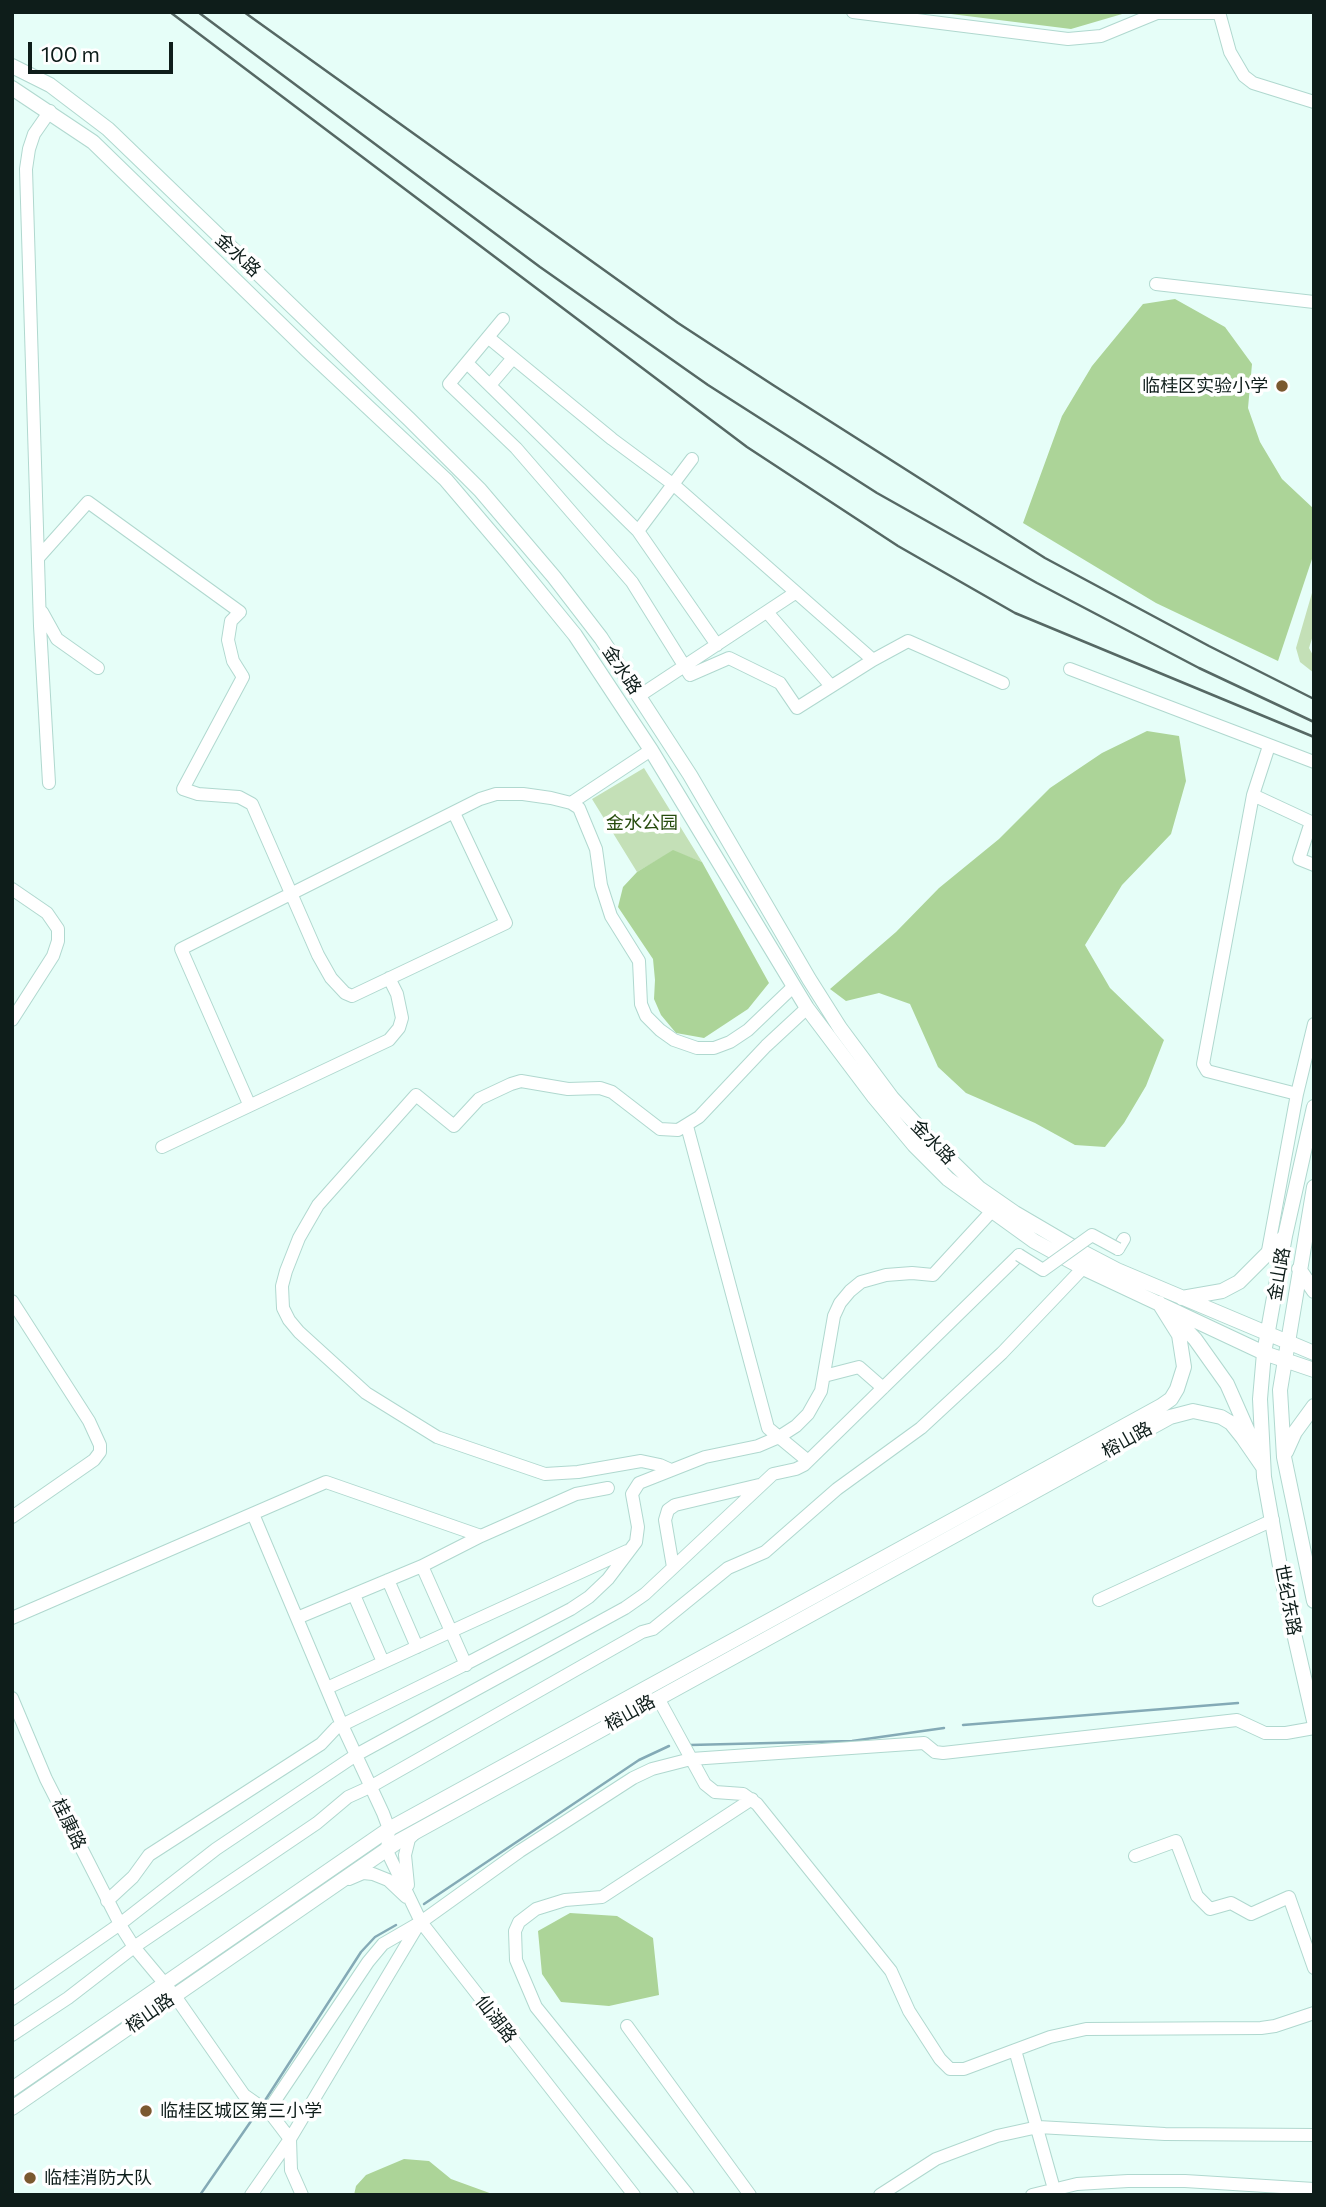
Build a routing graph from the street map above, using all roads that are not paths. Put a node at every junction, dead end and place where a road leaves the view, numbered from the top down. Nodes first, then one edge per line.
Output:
1 (853, 12) edge
2 (1219, 13) edge
3 (12, 66) edge
4 (12, 88) edge
5 (1314, 102) edge
6 (50, 111) junction
7 (1156, 284) dead end
8 (1314, 302) edge
9 (503, 319) dead end
10 (489, 338) junction
11 (513, 358) junction
12 (467, 363) junction
13 (490, 385) junction
14 (692, 459) dead end
15 (674, 485) junction
16 (638, 531) junction
17 (38, 558) junction
18 (795, 593) junction
19 (39, 606) junction
20 (766, 612) junction
21 (717, 645) junction
22 (873, 660) junction
23 (684, 667) junction
24 (98, 668) dead end
25 (1070, 669) dead end
26 (1003, 683) dead end
27 (831, 686) junction
28 (639, 696) junction
29 (1269, 746) junction
30 (651, 750) junction
31 (1314, 762) edge
32 (48, 783) dead end
33 (1253, 795) junction
34 (571, 803) junction
35 (454, 813) junction
36 (1314, 865) edge
37 (12, 889) edge
38 (293, 894) junction
39 (389, 978) junction
40 (793, 986) junction
41 (807, 1008) junction
42 (12, 1020) edge
43 (1314, 1024) edge
44 (1297, 1094) junction
45 (249, 1104) junction
46 (1314, 1107) edge
47 (687, 1126) junction
48 (162, 1147) dead end
49 (1314, 1187) edge
50 (1312, 1211) edge
51 (991, 1212) junction
52 (1285, 1236) junction
53 (1121, 1244) dead end
54 (1267, 1256) junction
55 (1083, 1268) junction
56 (1299, 1269) junction
57 (1314, 1291) edge
58 (1181, 1298) junction
59 (12, 1301) edge
60 (1158, 1302) junction
61 (1268, 1335) junction
62 (1289, 1343) junction
63 (1264, 1353) junction
64 (1314, 1353) edge
65 (1283, 1359) junction
66 (1314, 1370) edge
67 (824, 1376) junction
68 (883, 1388) junction
69 (1314, 1406) edge
70 (779, 1437) junction
71 (1284, 1457) junction
72 (808, 1461) junction
73 (1263, 1467) junction
74 (671, 1470) junction
75 (761, 1485) junction
76 (608, 1488) dead end
77 (253, 1514) junction
78 (12, 1517) edge
79 (1273, 1520) junction
80 (481, 1536) junction
81 (630, 1550) junction
82 (422, 1566) junction
83 (673, 1567) junction
84 (388, 1580) junction
85 (354, 1595) junction
86 (1099, 1600) dead end
87 (1314, 1601) edge
88 (12, 1618) edge
89 (297, 1618) junction
90 (450, 1632) junction
91 (417, 1647) junction
92 (383, 1662) junction
93 (466, 1665) junction
94 (327, 1688) junction
95 (12, 1698) edge
96 (658, 1698) junction
97 (1314, 1721) edge
98 (342, 1725) junction
99 (1314, 1728) edge
100 (356, 1755) junction
101 (691, 1759) junction
102 (370, 1787) junction
103 (752, 1799) junction
104 (383, 1813) junction
105 (403, 1821) junction
106 (389, 1829) junction
107 (417, 1831) junction
108 (372, 1840) junction
109 (387, 1851) junction
110 (1135, 1856) dead end
111 (342, 1881) junction
112 (107, 1901) junction
113 (411, 1903) junction
114 (421, 1922) junction
115 (120, 1924) junction
116 (134, 1947) junction
117 (1314, 1968) edge
118 (165, 1984) junction
119 (175, 1997) junction
120 (12, 1999) edge
121 (1314, 2013) edge
122 (627, 2026) dead end
123 (12, 2035) edge
124 (1015, 2050) junction
125 (12, 2089) edge
126 (12, 2108) edge
127 (268, 2111) junction
128 (1038, 2127) junction
129 (1314, 2135) edge
130 (290, 2139) junction
131 (1054, 2189) junction
132 (1314, 2189) edge
133 (1254, 2190) edge
134 (251, 2195) edge
135 (302, 2195) edge
136 (634, 2195) edge
137 (688, 2195) edge
138 (750, 2195) edge
139 (880, 2195) edge
140 (1032, 2195) edge

1 - 2 street
2 - 5 street
3 - 28 main road, 金水路
4 - 6 main road, 金水路
6 - 17 street
6 - 30 main road, 金水路
7 - 8 street
9 - 10 street
10 - 11 street
10 - 12 street
11 - 13 street
11 - 15 street
12 - 13 street
12 - 23 street
13 - 16 street
14 - 15 street
15 - 16 street
15 - 18 street
16 - 21 street
17 - 19 street
17 - 38 street
18 - 20 street
18 - 22 street
19 - 24 street
19 - 32 street
20 - 21 street
20 - 27 street
21 - 23 street
22 - 26 street
22 - 27 street
23 - 27 street
23 - 28 street
25 - 29 street
28 - 58 main road, 金水路
29 - 31 street
29 - 33 street
30 - 34 street
30 - 40 main road, 金水路
33 - 36 street
33 - 44 street
34 - 35 street
34 - 40 street
35 - 38 street
35 - 39 street
37 - 42 street
38 - 39 street
38 - 45 street
39 - 45 street
40 - 41 main road, 金水路
41 - 47 street
41 - 51 main road, 金水路
43 - 44 street
44 - 54 street
45 - 48 street
46 - 52 main road, 金山路
47 - 70 street
47 - 74 street
49 - 50 main road, 金山路
50 - 56 main road, 金山路
51 - 55 main road, 金水路
51 - 67 street
52 - 54 main road
52 - 61 main road, 金山路
53 - 68 street, bridge
54 - 58 main road
55 - 60 main road, 金水路
55 - 102 street
56 - 57 main road
56 - 62 main road, 金山路
58 - 61 main road, 金水路
59 - 78 street
60 - 63 main road, 金水路
60 - 73 main road
60 - 105 main road, 榕山路
61 - 62 main road, 金水路
61 - 63 main road, 金山路
62 - 64 main road, 金水路
62 - 65 main road, 金山路
63 - 65 main road, 金水路
63 - 73 main road, 金山路
65 - 66 main road, 金水路
65 - 71 main road, 金山路
67 - 68 street
67 - 70 street
68 - 72 street
69 - 71 main road
70 - 72 street
70 - 74 street
71 - 87 main road, 世纪东路
72 - 75 street
73 - 79 main road, 世纪东路
73 - 96 main road, 榕山路
74 - 81 street
75 - 83 street
75 - 83 street
76 - 80 street
77 - 80 street
77 - 88 street
77 - 89 street
79 - 86 street
79 - 97 main road, 世纪东路
80 - 82 street
81 - 90 street
81 - 93 street
82 - 84 street
82 - 90 street
83 - 100 street
84 - 85 street
84 - 91 street
85 - 89 street
85 - 92 street
89 - 94 street
90 - 91 street
90 - 93 street
91 - 92 street
92 - 94 street
93 - 98 street
94 - 98 street
95 - 112 street, 桂康路
96 - 101 street
96 - 107 main road, 榕山路
98 - 100 street
98 - 112 street
99 - 101 street
100 - 102 street
100 - 115 street
101 - 103 street
101 - 114 street
102 - 104 street
102 - 116 street
103 - 124 street
103 - 137 street
104 - 105 street
104 - 106 street
104 - 108 street
105 - 106 main road, 榕山路
106 - 108 main road, 榕山路
106 - 109 street, 仙湖路
107 - 109 main road, 榕山路
107 - 113 street
108 - 118 main road, 榕山路
109 - 111 main road, 榕山路
109 - 113 street, 仙湖路
110 - 117 street
111 - 113 street
111 - 119 main road, 榕山路
112 - 115 street, 桂康路
113 - 114 street, 仙湖路
114 - 127 street
114 - 130 street
114 - 136 street, 仙湖路
115 - 116 street, 桂康路
115 - 120 street
116 - 118 street, 桂康路
116 - 123 street
118 - 119 street, 桂康路
118 - 125 main road, 榕山路
119 - 126 main road, 榕山路
119 - 127 street, 桂康路
121 - 124 street
122 - 138 street
124 - 128 street
127 - 130 street, 桂康路
128 - 129 street
128 - 131 street
128 - 139 street
130 - 134 street
130 - 135 street
131 - 133 street
131 - 140 street
132 - 133 street

